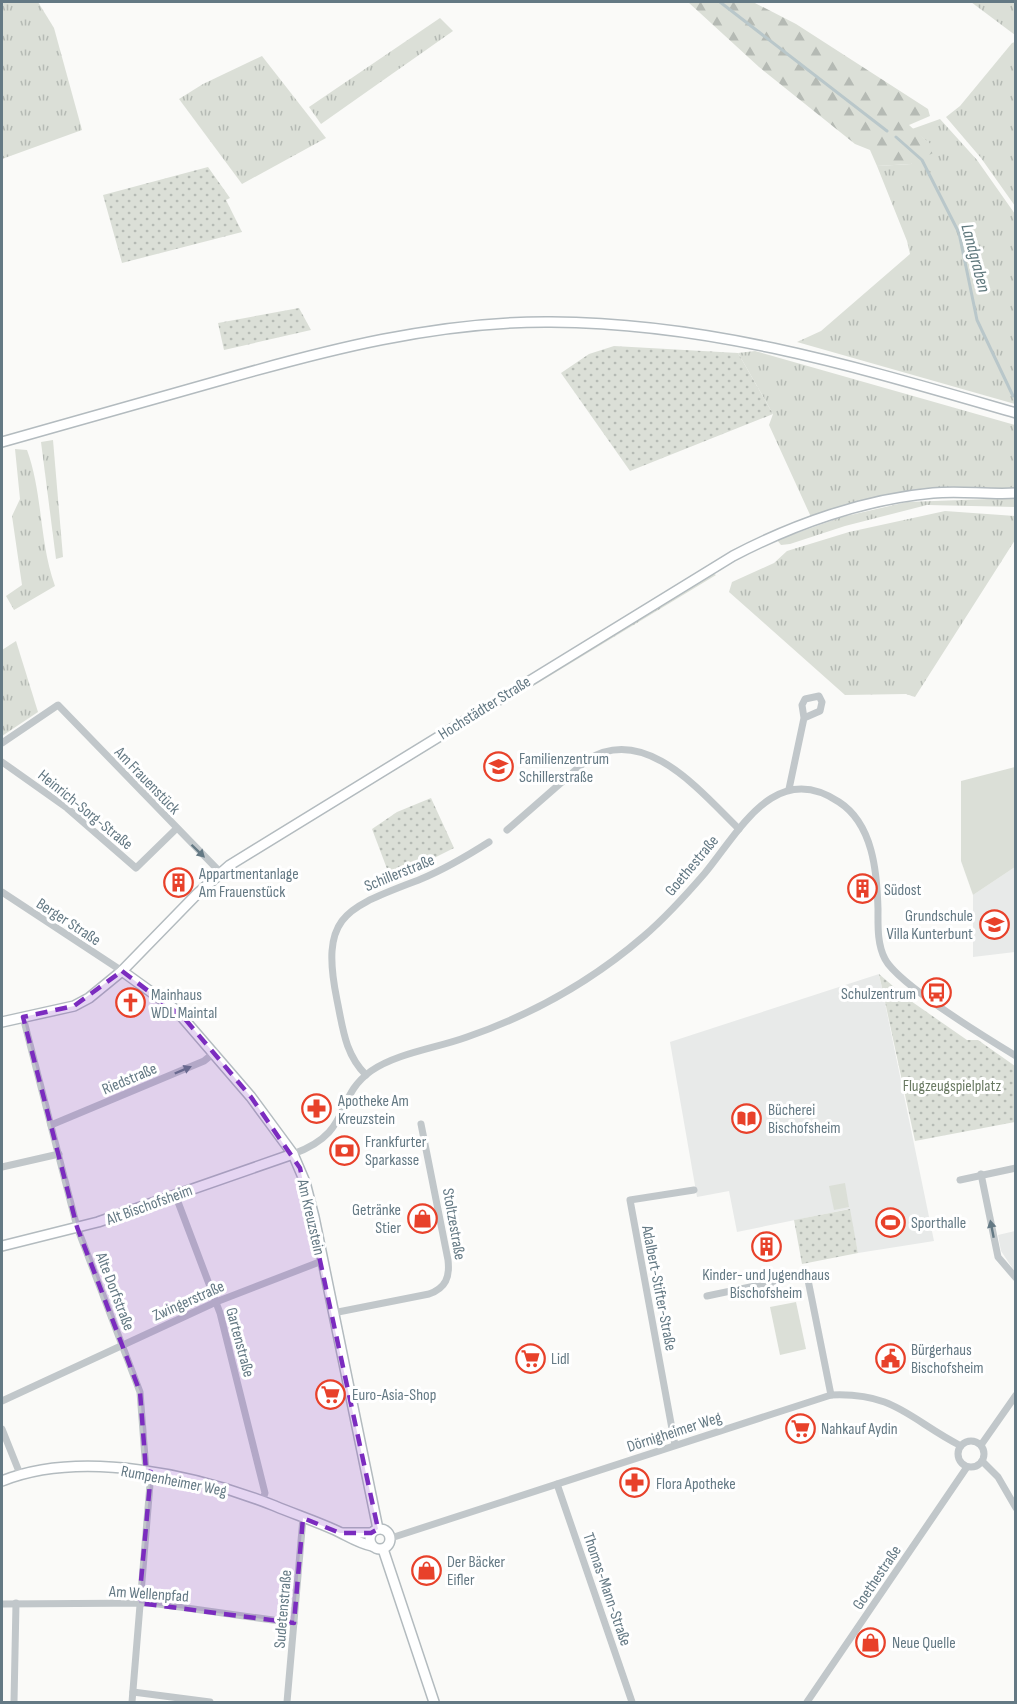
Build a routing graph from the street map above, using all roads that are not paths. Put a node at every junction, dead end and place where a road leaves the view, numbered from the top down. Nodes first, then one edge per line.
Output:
1 (1016, 413) edge
2 (2, 442) edge
3 (1016, 493) edge
4 (804, 718) dead end
5 (2, 743) edge
6 (2, 762) edge
7 (789, 789) junction
8 (176, 829) junction
9 (739, 829) junction
10 (507, 830) dead end
11 (489, 842) dead end
12 (220, 872) junction
13 (2, 892) edge
14 (122, 971) junction
15 (23, 1017) junction
16 (2, 1022) edge
17 (215, 1052) junction
18 (1016, 1056) edge
19 (366, 1075) junction
20 (421, 1124) dead end
21 (51, 1125) junction
22 (59, 1154) junction
23 (293, 1154) junction
24 (2, 1167) edge
25 (1016, 1168) edge
26 (981, 1174) junction
27 (960, 1180) dead end
28 (694, 1190) dead end
29 (176, 1194) junction
30 (77, 1227) junction
31 (2, 1246) edge
32 (322, 1261) junction
33 (1016, 1278) edge
34 (706, 1296) dead end
35 (216, 1302) junction
36 (333, 1313) junction
37 (123, 1344) junction
38 (831, 1395) junction
39 (1016, 1395) edge
40 (2, 1401) edge
41 (2, 1429) edge
42 (675, 1445) junction
43 (981, 1445) junction
44 (961, 1446) junction
45 (982, 1461) junction
46 (967, 1467) junction
47 (149, 1472) junction
48 (20, 1474) junction
49 (2, 1481) edge
50 (557, 1484) junction
51 (262, 1501) junction
52 (1016, 1508) edge
53 (303, 1518) junction
54 (375, 1531) junction
55 (340, 1533) junction
56 (391, 1538) junction
57 (372, 1546) junction
58 (383, 1549) junction
59 (16, 1603) junction
60 (139, 1603) junction
61 (2, 1604) edge
62 (294, 1623) junction
63 (133, 1692) junction
64 (14, 1702) edge
65 (132, 1702) edge
66 (210, 1702) edge
67 (287, 1702) edge
68 (434, 1702) edge
69 (633, 1702) edge
70 (807, 1702) edge

1 - 2 street
3 - 12 street, Hochstädter Straße
4 - 7 street
5 - 8 street, Am Frauenstück
6 - 8 street, Heinrich-Sorg-Straße
7 - 9 street, Goethestraße
7 - 18 street
8 -> 12 street, Am Frauenstück
9 - 10 street
9 - 19 street, Goethestraße
11 - 19 street, Schillerstraße
12 - 14 street, Hochstädter Straße
13 - 14 street, Berger Straße
14 - 15 street, Hochstädter Straße
14 - 17 street, Am Kreuzstein
15 - 16 street, Hochstädter Straße
15 - 21 street, Alte Dorfstraße
21 -> 17 street, Riedstraße
17 - 23 street, Am Kreuzstein
19 - 23 street
20 - 36 street, Stoltzestraße
21 - 22 street, Alte Dorfstraße
22 - 24 street
22 - 30 street, Alte Dorfstraße
23 - 29 street, Alt Bischofsheim
23 - 32 street, Am Kreuzstein
25 - 26 street
26 - 27 street
33 -> 26 street
28 - 42 street, Adalbert-Stifter-Straße
29 - 30 street, Alt Bischofsheim
29 - 35 street, Gartenstraße
30 - 31 street, Alt Bischofsheim
30 - 37 street, Alte Dorfstraße
32 - 35 street, Zwingerstraße
32 - 36 street, Am Kreuzstein
34 - 38 street
35 - 37 street, Zwingerstraße
35 - 51 street, Gartenstraße
36 - 54 street, Am Kreuzstein
37 - 40 street, Zwingerstraße
37 - 47 street, Alte Dorfstraße
38 - 42 street, Dörnigheimer Weg
38 - 44 street, Dörnigheimer Weg
39 - 43 street
41 - 48 street
42 - 50 street, Dörnigheimer Weg
43 - 44 street
43 - 45 street
44 - 46 street
45 - 46 street
45 - 52 street
46 - 70 street, Goethestraße
47 - 48 street, Rumpenheimer Weg
47 - 51 street, Rumpenheimer Weg
47 - 60 street, Alte Dorfstraße
48 - 49 street, Rumpenheimer Weg
50 - 56 street, Dörnigheimer Weg
50 - 69 street, Thomas-Mann-Straße
51 - 53 street, Rumpenheimer Weg
53 - 55 street, Rumpenheimer Weg
53 - 62 street, Sudetenstraße
54 - 55 street, Rumpenheimer Weg
54 - 56 street
54 - 57 street
55 - 57 street, Rumpenheimer Weg
56 - 58 street
57 - 58 street
58 - 68 street
59 - 60 street, Am Wellenpfad
59 - 61 street, Am Wellenpfad
59 - 64 street
60 - 62 street, Am Wellenpfad
60 - 63 street, Alte Dorfstraße
62 - 67 street, Sudetenstraße
63 - 65 street, Alte Dorfstraße
63 - 66 street

